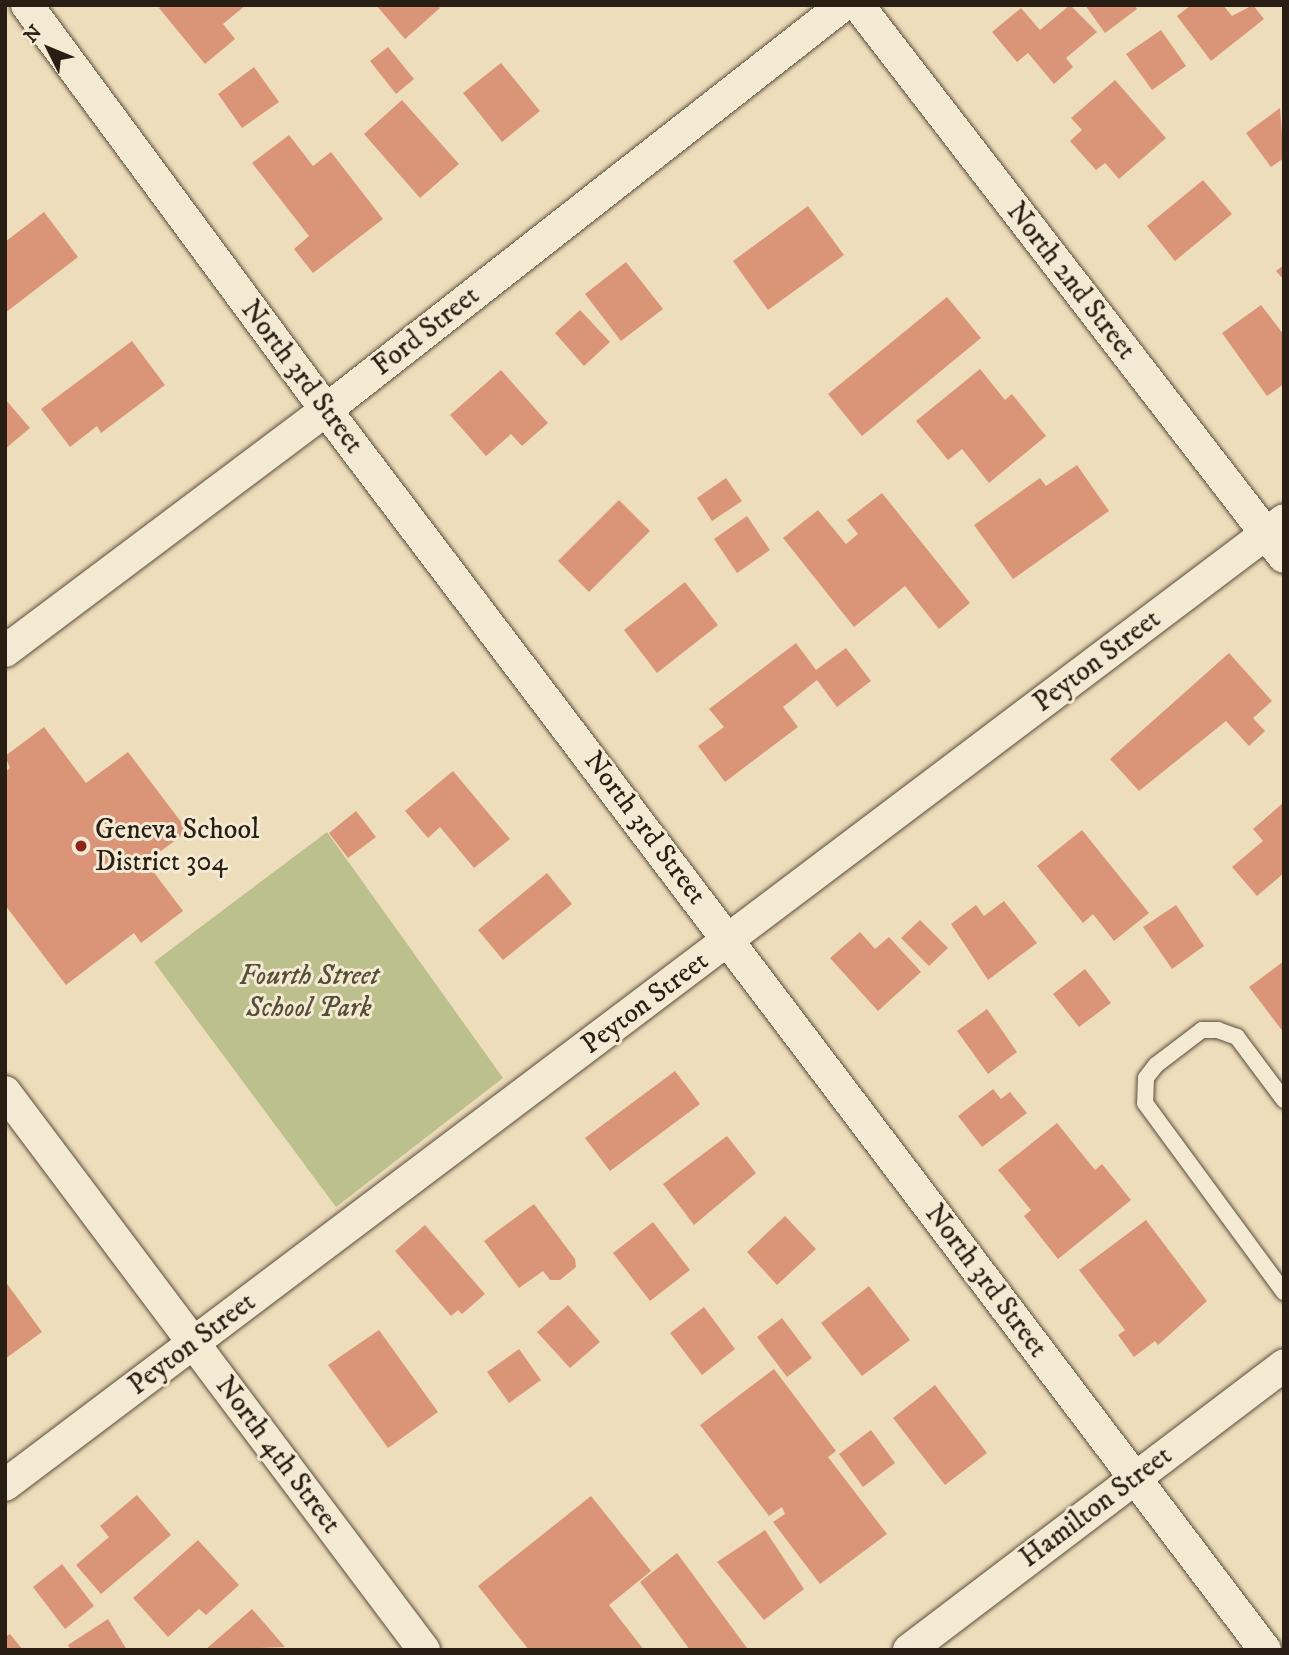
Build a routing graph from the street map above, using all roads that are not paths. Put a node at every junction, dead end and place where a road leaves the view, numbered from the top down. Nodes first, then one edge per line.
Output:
1 (27, 5) edge
2 (843, 5) edge
3 (858, 5) edge
4 (326, 410) junction
5 (1278, 537) edge
6 (5, 651) edge
7 (729, 939) junction
8 (5, 1092) edge
9 (1284, 1100) edge
10 (1284, 1292) edge
11 (194, 1343) junction
12 (1284, 1365) edge
13 (1134, 1478) junction
14 (5, 1485) edge
15 (424, 1650) edge
16 (909, 1650) edge
17 (1265, 1650) edge

1 - 4 street, North 3rd Street
2 - 4 street, Ford Street
3 - 5 street, North 2nd Street
4 - 6 street, Ford Street
4 - 7 street, North 3rd Street
5 - 7 street, Peyton Street
7 - 11 street, Peyton Street
7 - 13 street, North 3rd Street
8 - 11 street, North 4th Street
9 - 10 lane
11 - 14 street, Peyton Street
11 - 15 street, North 4th Street
12 - 13 street, Hamilton Street
13 - 16 street, Hamilton Street
13 - 17 street, North 3rd Street

